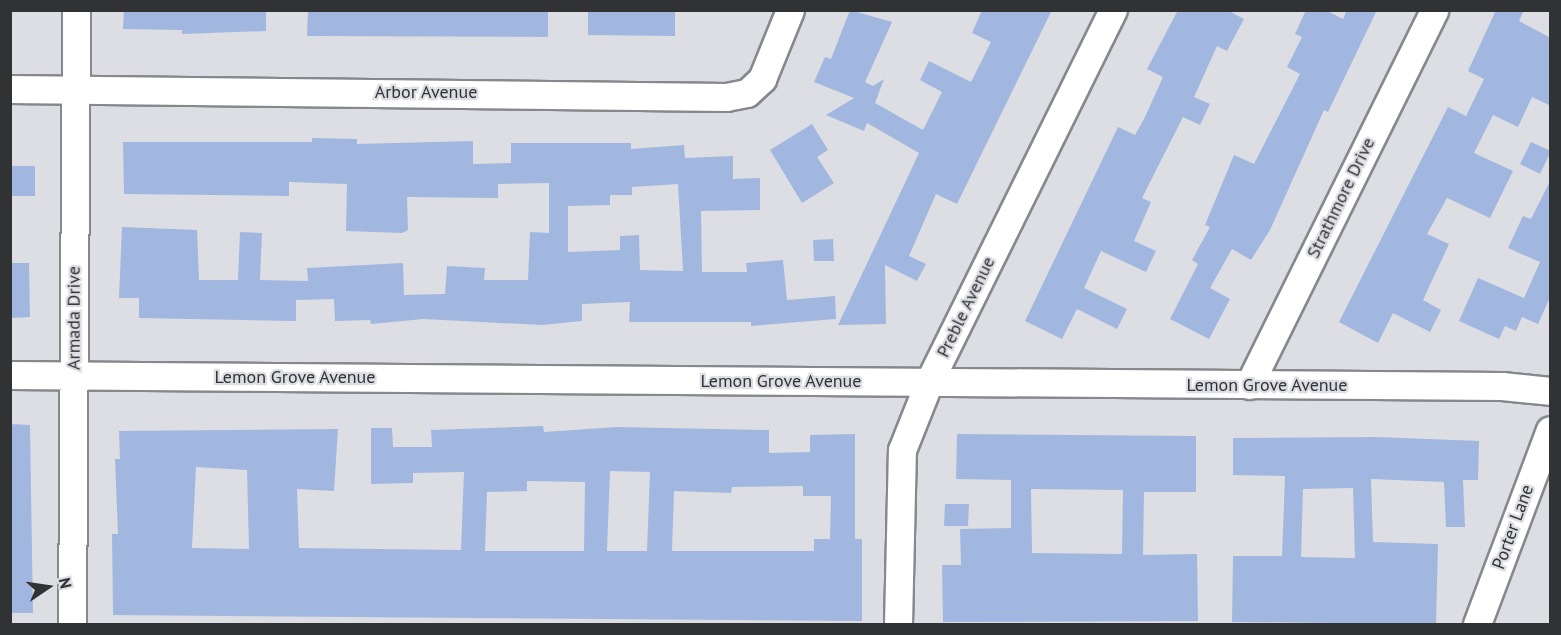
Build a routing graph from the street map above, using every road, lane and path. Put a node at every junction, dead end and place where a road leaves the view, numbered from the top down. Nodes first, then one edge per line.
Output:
1 (76, 10) edge
2 (789, 10) edge
3 (1113, 10) edge
4 (1434, 10) edge
5 (10, 89) edge
6 (76, 89) junction
7 (10, 375) edge
8 (74, 375) junction
9 (929, 382) junction
10 (1249, 385) junction
11 (1551, 391) edge
12 (1551, 430) edge
13 (72, 624) edge
14 (898, 624) edge
15 (1477, 624) edge

1 - 6 street, Armada Drive
2 - 6 street, Arbor Avenue
3 - 9 street, Preble Avenue
4 - 10 street, Strathmore Drive
5 - 6 street, Arbor Avenue
6 - 8 street, Armada Drive
7 - 8 street, Lemon Grove Avenue
8 - 9 street, Lemon Grove Avenue
8 - 13 street, Armada Drive
9 - 10 street, Lemon Grove Avenue
9 - 14 street, Preble Avenue
10 - 11 street, Lemon Grove Avenue
12 - 15 street, Porter Lane

